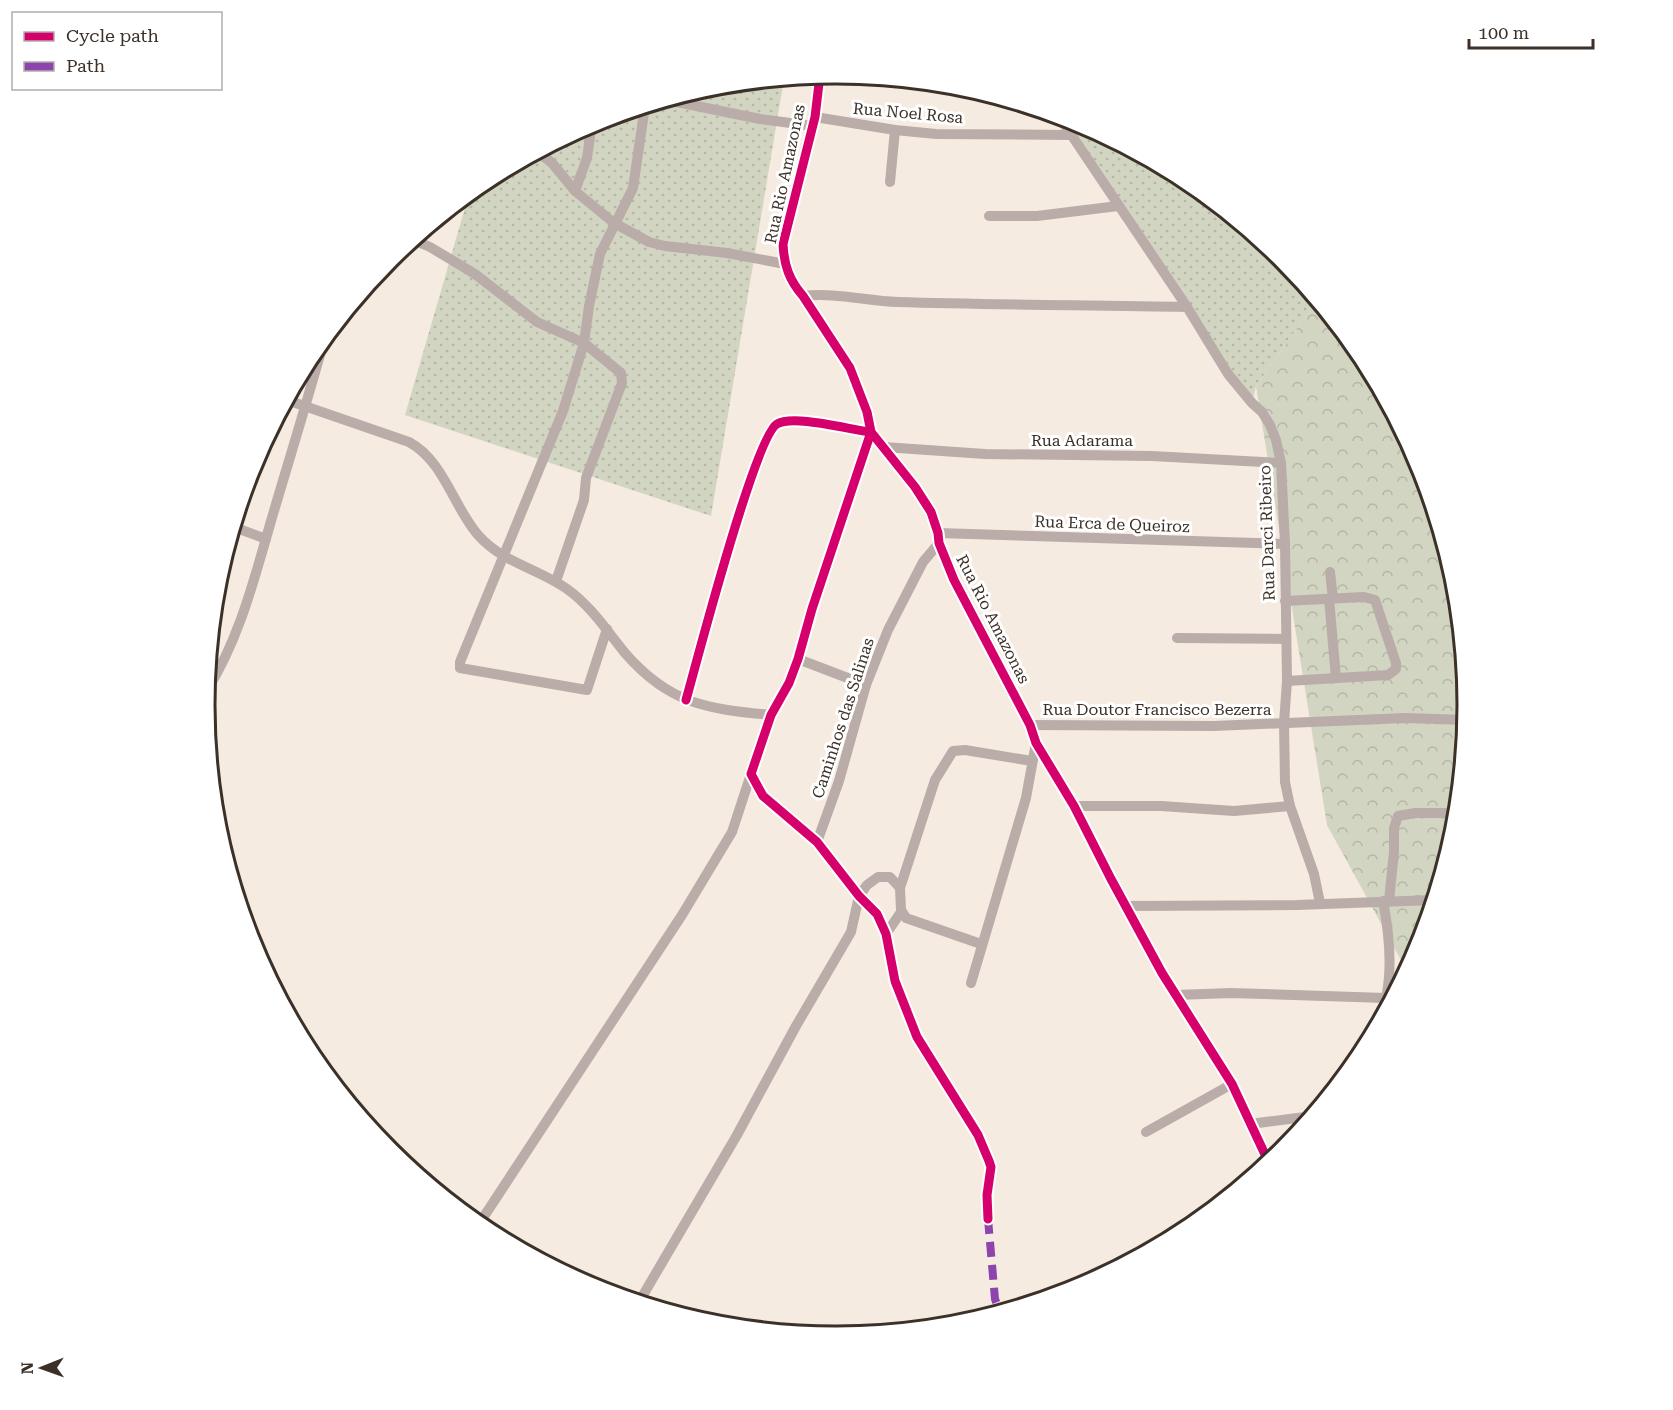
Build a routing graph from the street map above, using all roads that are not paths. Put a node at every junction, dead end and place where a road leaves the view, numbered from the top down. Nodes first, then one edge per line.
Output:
1 (819, 84) edge
2 (683, 103) edge
3 (644, 115) edge
4 (814, 122) junction
5 (1067, 128) edge
6 (895, 130) junction
7 (590, 135) edge
8 (1072, 135) junction
9 (545, 157) edge
10 (890, 182) dead end
11 (574, 191) junction
12 (1118, 206) junction
13 (989, 216) dead end
14 (615, 223) junction
15 (421, 244) edge
16 (785, 264) junction
17 (803, 296) junction
18 (1187, 307) junction
19 (584, 343) junction
20 (317, 365) edge
21 (294, 403) edge
22 (305, 407) junction
23 (871, 432) junction
24 (884, 447) junction
25 (1281, 463) junction
26 (241, 530) edge
27 (938, 538) junction
28 (266, 539) junction
29 (1285, 544) junction
30 (504, 558) junction
31 (1329, 572) dead end
32 (556, 581) junction
33 (1331, 599) junction
34 (1285, 601) junction
35 (607, 629) junction
36 (1177, 638) dead end
37 (1286, 639) junction
38 (798, 659) junction
39 (217, 674) edge
40 (1336, 678) junction
41 (1287, 681) junction
42 (866, 685) junction
43 (686, 700) junction
44 (771, 715) junction
45 (1457, 720) edge
46 (1284, 723) junction
47 (1030, 725) junction
48 (1036, 743) junction
49 (1032, 761) junction
50 (752, 774) junction
51 (1074, 806) junction
52 (1290, 806) junction
53 (1448, 813) edge
54 (817, 842) junction
55 (900, 888) junction
56 (859, 896) junction
57 (1426, 900) edge
58 (1386, 901) junction
59 (1320, 903) junction
60 (1125, 906) junction
61 (902, 912) junction
62 (886, 934) junction
63 (981, 944) junction
64 (971, 983) dead end
65 (1387, 992) edge
66 (1176, 995) junction
67 (1384, 998) edge
68 (1232, 1084) junction
69 (1300, 1118) edge
70 (1250, 1124) junction
71 (1146, 1132) dead end
72 (1265, 1154) edge
73 (483, 1216) edge
74 (988, 1219) dead end
75 (643, 1295) edge

1 - 4 street, Rua Rio Amazonas
2 - 4 street, Rua Noel Rosa
3 - 14 street
4 - 6 street, Rua Noel Rosa
4 - 16 street, Rua Rio Amazonas
5 - 8 street, Rua Darci Ribeiro
6 - 8 street, Rua Noel Rosa
6 - 10 street
7 - 11 street
8 - 12 street, Rua Darci Ribeiro
9 - 11 street
11 - 14 street
12 - 13 street
12 - 18 street, Rua Darci Ribeiro
14 - 16 street
14 - 19 street
15 - 19 street
16 - 17 street, Rua Rio Amazonas
17 - 18 street
17 - 23 street, Rua Rio Amazonas
18 - 25 street, Rua Darci Ribeiro
19 - 30 street
19 - 32 street
20 - 22 street
21 - 22 street
22 - 28 street
22 - 30 street
23 - 24 street, Rua Rio Amazonas
23 - 38 street
23 - 43 street
24 - 25 street, Rua Adarama
24 - 27 street, Rua Rio Amazonas
25 - 29 street, Rua Darci Ribeiro
26 - 28 street
27 - 29 street, Rua Erca de Queiroz
27 - 42 street, Caminhos das Salinas
27 - 47 street, Rua Rio Amazonas
28 - 39 street
29 - 34 street, Rua Darci Ribeiro
30 - 32 street
30 - 35 street
31 - 33 street
32 - 35 street
33 - 34 street
33 - 40 street
33 - 40 street
34 - 37 street, Rua Darci Ribeiro
35 - 43 street
36 - 37 street
37 - 41 street, Rua Darci Ribeiro
38 - 42 street
38 - 44 street
40 - 41 street
41 - 46 street, Rua Darci Ribeiro
42 - 54 street, Caminhos das Salinas
43 - 44 street
44 - 50 street
45 - 46 street, Rua Doutor Francisco Bezerra
46 - 47 street, Rua Doutor Francisco Bezerra
46 - 52 street, Rua Darci Ribeiro
47 - 48 street, Rua Rio Amazonas
48 - 49 street
48 - 51 street, Rua Rio Amazonas
49 - 55 street
49 - 63 street
50 - 54 street
50 - 73 street
51 - 52 street
51 - 60 street, Rua Rio Amazonas
52 - 59 street, Rua Darci Ribeiro
53 - 58 street
54 - 56 street
55 - 56 street
55 - 61 street
56 - 62 street
56 - 75 street
57 - 58 street
58 - 59 street
58 - 65 street
59 - 60 street
60 - 66 street, Rua Rio Amazonas
61 - 62 street
61 - 63 street
62 - 74 street
63 - 64 street
66 - 67 street
66 - 68 street, Rua Rio Amazonas
68 - 70 street, Rua Rio Amazonas
68 - 71 street
69 - 70 street
70 - 72 street, Rua Rio Amazonas

